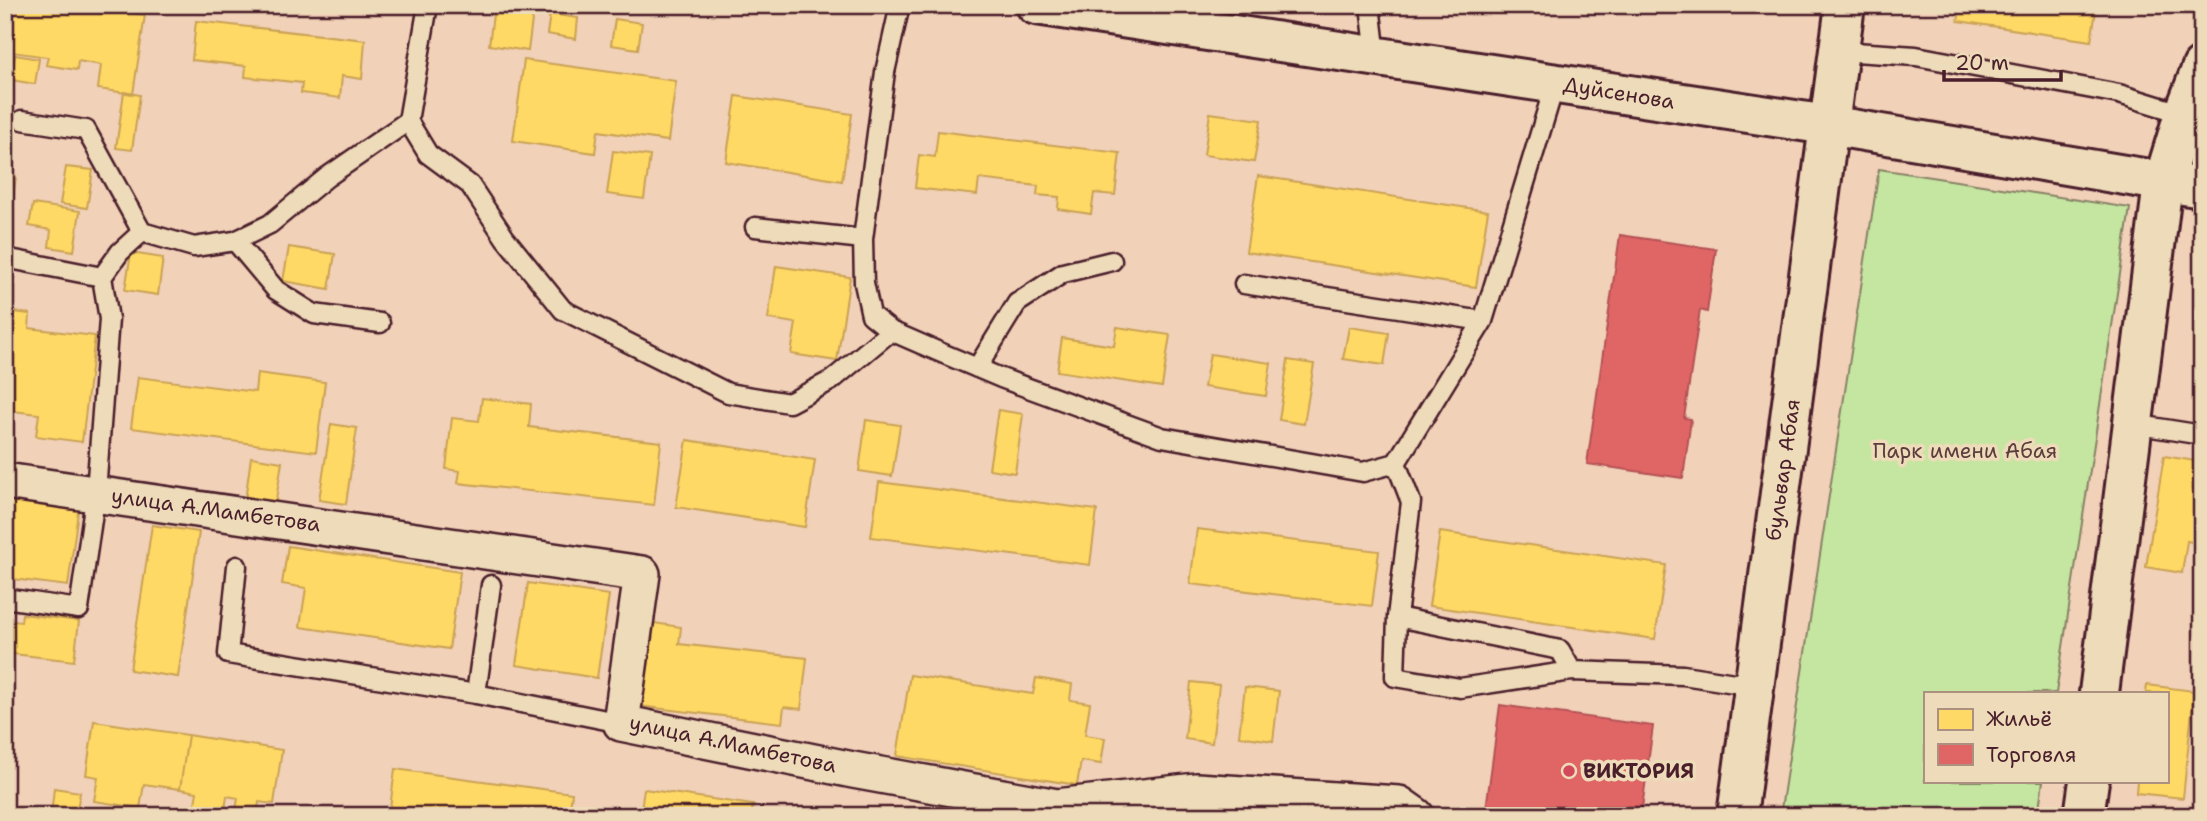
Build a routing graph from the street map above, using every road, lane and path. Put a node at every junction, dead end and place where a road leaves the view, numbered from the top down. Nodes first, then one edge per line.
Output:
1 (428, 5) edge
2 (900, 5) edge
3 (1036, 5) edge
4 (1370, 5) edge
5 (1845, 5) edge
6 (1839, 51) junction
7 (1376, 57) junction
8 (2202, 67) edge
9 (1555, 84) junction
10 (2184, 114) junction
11 (22, 120) dead end
12 (408, 121) junction
13 (1828, 125) junction
14 (2164, 183) junction
15 (2202, 188) edge
16 (755, 227) dead end
17 (142, 232) junction
18 (863, 239) junction
19 (235, 241) junction
20 (5, 258) edge
21 (1112, 261) dead end
22 (102, 277) junction
23 (1244, 284) dead end
24 (1483, 321) junction
25 (380, 323) dead end
26 (891, 331) junction
27 (977, 368) junction
28 (2133, 424) junction
29 (2202, 435) edge
30 (1396, 463) junction
31 (5, 481) edge
32 (96, 492) junction
33 (237, 566) dead end
34 (491, 585) dead end
35 (5, 598) edge
36 (1397, 617) junction
37 (1572, 671) junction
38 (1754, 686) junction
39 (2099, 692) edge
40 (476, 694) junction
41 (621, 723) junction
42 (2089, 782) edge
43 (1416, 816) edge
44 (1737, 816) edge
45 (2084, 816) edge

1 - 12 lane
2 - 18 lane
3 - 7 street, Дуйсенова
4 - 7 lane
5 - 6 street
6 - 10 lane
6 - 13 street
7 - 9 street, Дуйсенова
8 - 10 street
9 - 13 street, Дуйсенова
9 - 24 lane
10 - 14 street
11 - 17 lane
12 - 19 lane
12 - 26 lane
13 - 14 street, Дуйсенова
13 - 38 street, бульвар Абая
14 - 15 street, Дуйсенова
14 - 28 street
16 - 18 lane
17 - 19 lane
17 - 22 lane
18 - 26 lane
19 - 25 lane
20 - 22 lane
21 - 27 lane
22 - 32 lane
23 - 24 lane
24 - 30 lane
26 - 27 lane
27 - 30 lane
28 - 29 lane
28 - 39 street
30 - 36 lane
31 - 32 street, улица А.Мамбетова
32 - 35 lane
32 - 41 street, улица А.Мамбетова
33 - 40 lane
34 - 40 lane
36 - 37 lane
36 - 37 lane
37 - 38 lane
38 - 44 street, бульвар Абая
40 - 41 lane
41 - 43 street, улица А.Мамбетова
42 - 45 street

